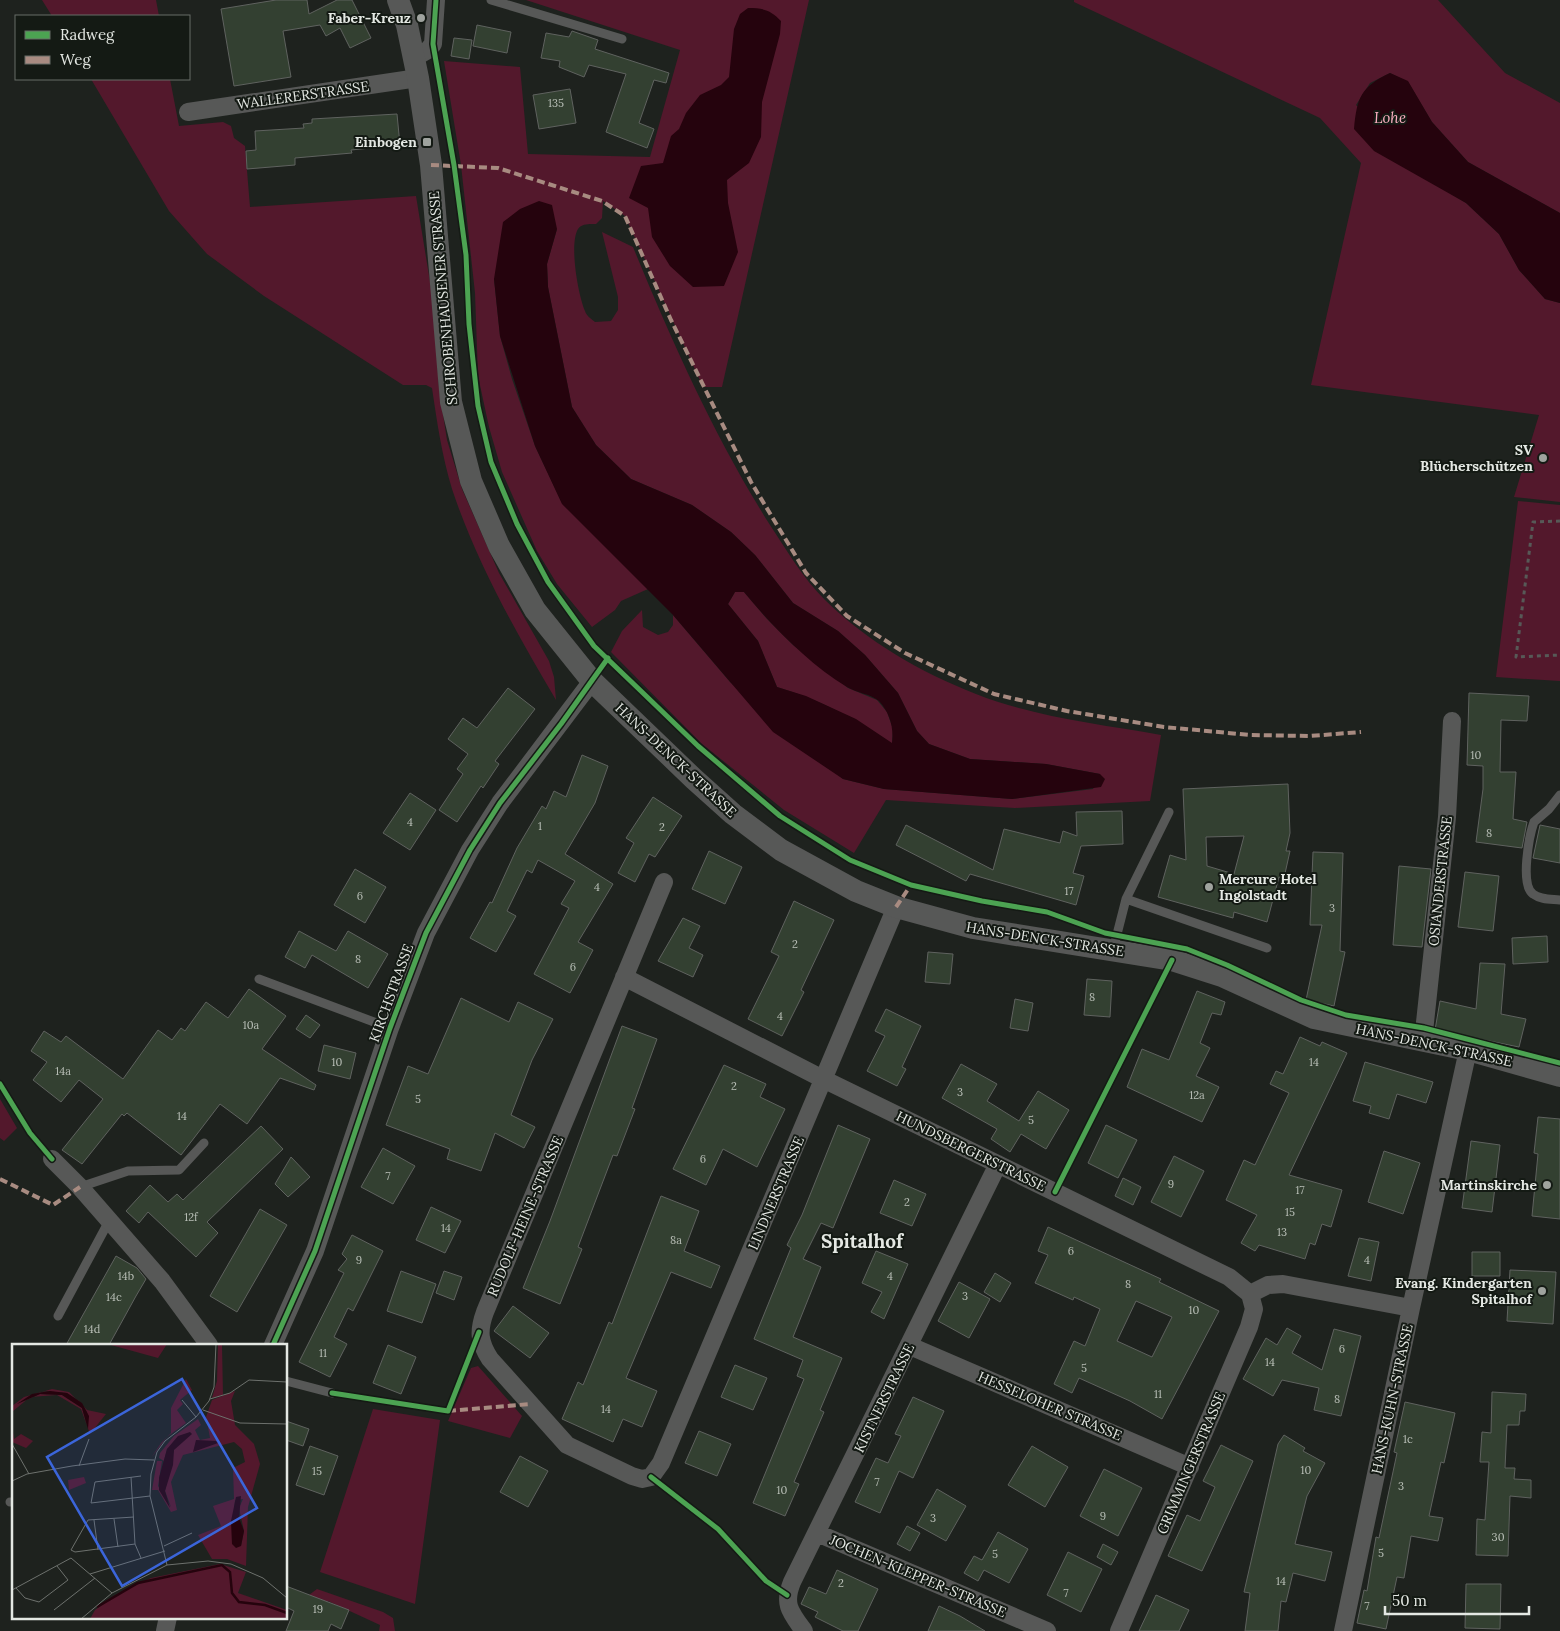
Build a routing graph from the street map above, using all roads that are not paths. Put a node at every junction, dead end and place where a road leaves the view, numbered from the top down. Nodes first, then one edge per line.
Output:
1 (398, 0) edge
2 (436, 0) edge
3 (491, 0) edge
4 (622, 39) dead end
5 (416, 68) junction
6 (188, 112) dead end
7 (592, 681) junction
8 (1452, 721) dead end
9 (1560, 795) edge
10 (1169, 812) dead end
11 (664, 882) dead end
12 (1126, 899) junction
13 (1560, 900) edge
14 (896, 907) junction
15 (1266, 948) dead end
16 (1113, 950) junction
17 (624, 977) junction
18 (259, 979) dead end
19 (390, 1028) junction
20 (1423, 1041) junction
21 (1468, 1050) junction
22 (1560, 1076) edge
23 (825, 1080) junction
24 (204, 1143) dead end
25 (52, 1159) dead end
26 (998, 1164) junction
27 (80, 1187) junction
28 (109, 1221) junction
29 (1250, 1294) junction
30 (1411, 1308) junction
31 (58, 1316) dead end
32 (208, 1344) edge
33 (273, 1344) edge
34 (910, 1346) junction
35 (288, 1382) edge
36 (332, 1393) dead end
37 (1190, 1466) junction
38 (651, 1477) joint
39 (817, 1533) junction
40 (168, 1618) edge
41 (164, 1631) edge
42 (804, 1631) edge
43 (1047, 1631) edge
44 (1119, 1631) edge
45 (1342, 1631) edge

1 - 5 street, SCHROBENHAUSENER STRASSE
2 - 5 street
3 - 4 lane
5 - 6 street, WALLERERSTRASSE
5 - 7 street, SCHROBENHAUSENER STRASSE
7 - 14 street, HANS-DENCK-STRASSE
7 - 19 street, KIRCHSTRASSE
8 - 20 street, OSIANDERSTRASSE
9 - 13 lane
10 - 12 lane
11 - 17 street, RUDOLF-HEINE-STRASSE
12 - 15 lane
12 - 16 lane
14 - 16 street, HANS-DENCK-STRASSE
14 - 23 street, LINDNERSTRASSE
16 - 20 street, HANS-DENCK-STRASSE
17 - 23 street, HUNDSBERGERSTRASSE
17 - 38 street, RUDOLF-HEINE-STRASSE
18 - 19 lane, KIRCHSTRASSE
19 - 33 street, KIRCHSTRASSE
20 - 21 street, HANS-DENCK-STRASSE
21 - 22 street, HANS-DENCK-STRASSE
21 - 30 street, HANS-KUHN-STRASSE
23 - 26 street, HUNDSBERGERSTRASSE
23 - 38 street, LINDNERSTRASSE
24 - 27 lane
25 - 27 street
26 - 29 street, HUNDSBERGERSTRASSE
26 - 34 street, KISTNERSTRASSE
27 - 28 street
28 - 31 lane
28 - 32 street
29 - 30 street
29 - 37 street, GRIMMINGERSTRASSE
30 - 45 street, HANS-KUHN-STRASSE
34 - 37 street, HESSELOHER STRASSE
34 - 39 street, KISTNERSTRASSE
35 - 36 lane
37 - 44 street, GRIMMINGERSTRASSE
39 - 42 street, KISTNERSTRASSE
39 - 43 street, JOCHEN-KLEPPER-STRASSE
40 - 41 street

